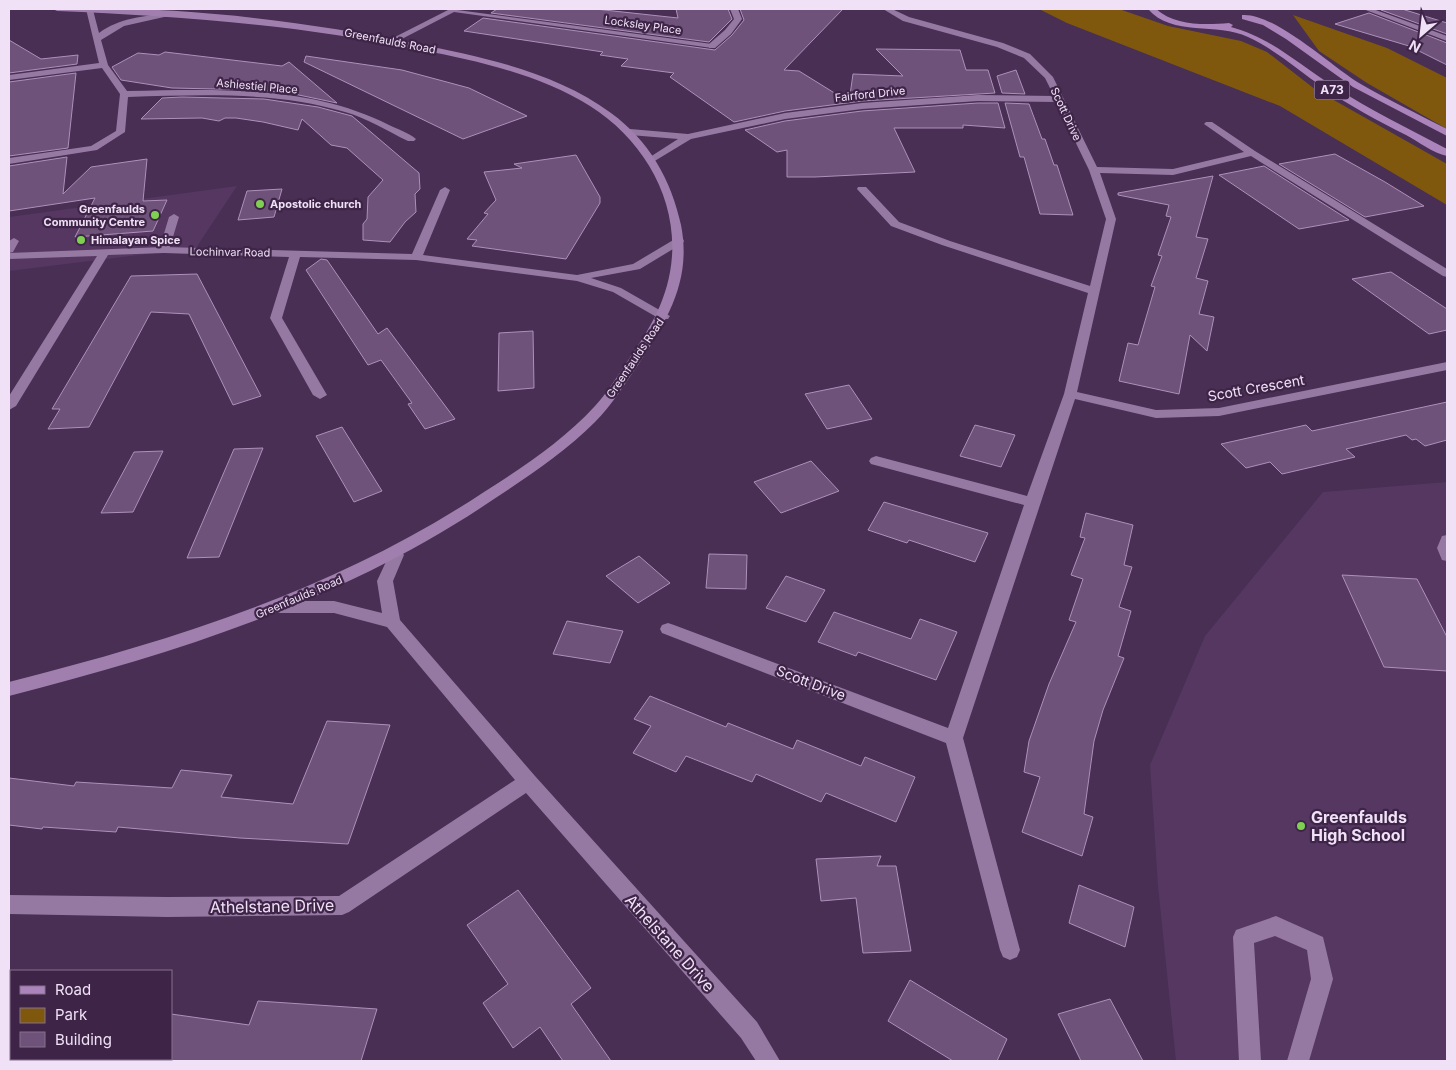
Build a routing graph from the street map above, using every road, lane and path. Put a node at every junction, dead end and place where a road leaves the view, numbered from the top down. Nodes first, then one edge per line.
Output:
1 (57, 9) edge
2 (454, 9) edge
3 (734, 9) edge
4 (887, 9) edge
5 (1146, 9) edge
6 (1367, 9) edge
7 (89, 10) edge
8 (1153, 10) edge
9 (1242, 13) edge
10 (169, 15) junction
11 (1220, 26) junction
12 (1447, 38) edge
13 (97, 39) junction
14 (393, 40) junction
15 (104, 65) junction
16 (9, 78) edge
17 (124, 94) junction
18 (1058, 99) junction
19 (1209, 124) dead end
20 (630, 132) junction
21 (1447, 133) edge
22 (688, 137) junction
23 (411, 140) dead end
24 (1252, 153) junction
25 (1447, 153) edge
26 (653, 159) junction
27 (9, 162) edge
28 (1094, 170) junction
29 (862, 189) dead end
30 (445, 190) dead end
31 (174, 217) dead end
32 (679, 241) junction
33 (164, 250) junction
34 (104, 253) junction
35 (296, 253) junction
36 (9, 256) edge
37 (416, 258) junction
38 (1447, 274) edge
39 (578, 278) junction
40 (1094, 291) junction
41 (664, 316) junction
42 (1447, 366) edge
43 (1070, 394) junction
44 (320, 395) dead end
45 (9, 406) edge
46 (876, 461) dead end
47 (1032, 502) junction
48 (1447, 540) edge
49 (396, 554) junction
50 (1447, 556) edge
51 (280, 607) junction
52 (392, 622) junction
53 (668, 629) dead end
54 (9, 689) edge
55 (954, 738) junction
56 (528, 782) junction
57 (9, 905) edge
58 (1010, 950) dead end
59 (769, 1061) edge
60 (1250, 1061) edge
61 (1298, 1061) edge

1 - 7 street, Greenfaulds Road
2 - 3 street, Locksley Place
2 - 14 street
4 - 18 street, Scott Drive
5 - 8 main road, A73
6 - 12 street
7 - 10 street, Greenfaulds Road
7 - 13 street
8 - 11 main road, A73
9 - 11 main road, A73
9 - 21 main road, A73
10 - 13 street
10 - 14 street, Greenfaulds Road
11 - 25 main road, A73
13 - 15 street
14 - 20 street, Greenfaulds Road
15 - 16 street
15 - 17 street
17 - 23 street, Ashiestiel Place
17 - 27 street
18 - 22 street, Fairford Drive
18 - 28 street, Scott Drive
19 - 24 street
20 - 22 street, Fairford Drive
20 - 26 street, Greenfaulds Road
22 - 26 street, Fairford Drive
24 - 28 street
24 - 38 street
26 - 32 street, Greenfaulds Road
28 - 40 street, Scott Drive
29 - 40 street
30 - 37 street
31 - 33 street
32 - 39 street, Lochinvar Road
32 - 41 street, Greenfaulds Road
33 - 34 street, Lochinvar Road
33 - 35 street, Lochinvar Road
34 - 36 street, Lochinvar Road
34 - 45 street
35 - 37 street, Lochinvar Road
35 - 44 street
37 - 39 street, Lochinvar Road
39 - 41 street, Lochinvar Road
40 - 43 street, Scott Drive
41 - 49 street, Greenfaulds Road
42 - 43 street, Scott Crescent
43 - 47 street, Scott Drive
46 - 47 street
47 - 55 street, Scott Drive
48 - 50 street
49 - 51 street, Greenfaulds Road
49 - 52 street
51 - 52 street
51 - 54 street, Greenfaulds Road
52 - 56 street, Athelstane Drive
53 - 55 street, Scott Drive
55 - 58 street
56 - 57 street, Athelstane Drive
56 - 59 street, Athelstane Drive
60 - 61 street

